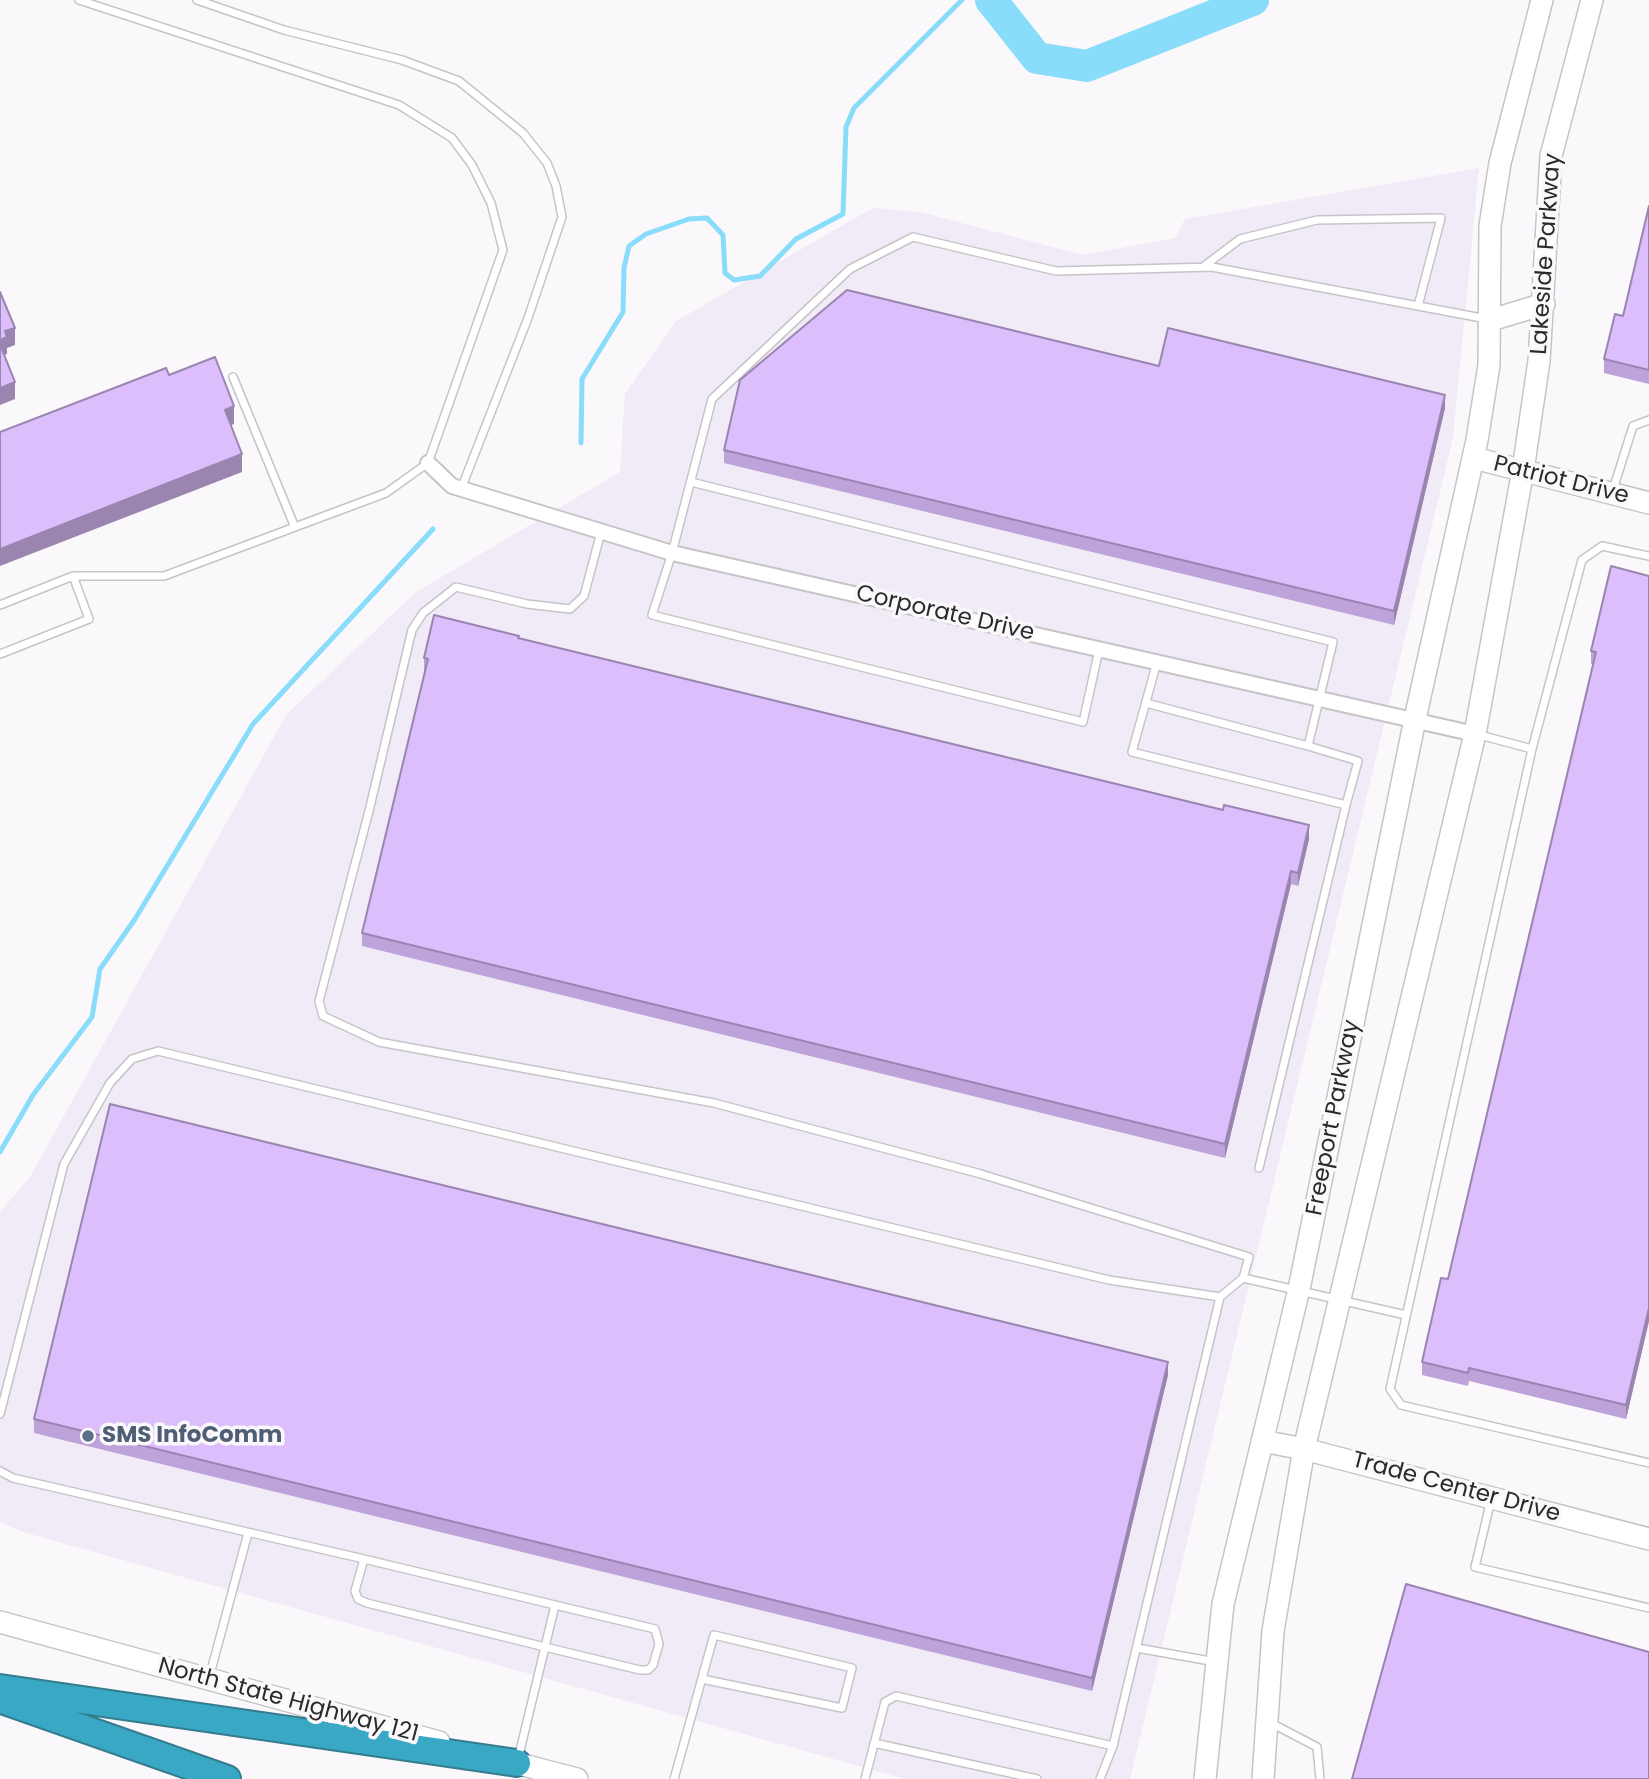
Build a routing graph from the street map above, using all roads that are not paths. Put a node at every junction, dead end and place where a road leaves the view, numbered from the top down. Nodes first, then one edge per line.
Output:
1 (79, 0) edge
2 (197, 0) edge
3 (1542, 0) edge
4 (1591, 0) edge
5 (1203, 267) junction
6 (1544, 304) junction
7 (1418, 306) junction
8 (1491, 320) junction
9 (233, 377) dead end
10 (1649, 420) edge
11 (1474, 458) junction
12 (428, 463) junction
13 (1523, 470) junction
14 (691, 482) junction
15 (460, 489) junction
16 (1612, 493) junction
17 (1649, 503) edge
18 (294, 525) junction
19 (601, 531) junction
20 (672, 553) junction
21 (1649, 556) edge
22 (74, 576) junction
23 (0, 605) edge
24 (1099, 649) junction
25 (0, 654) edge
26 (1157, 662) junction
27 (1318, 698) junction
28 (1146, 703) junction
29 (1415, 719) junction
30 (1475, 734) junction
31 (1308, 746) junction
32 (1532, 750) junction
33 (1346, 805) junction
34 (1259, 1168) dead end
35 (1243, 1278) junction
36 (1299, 1289) junction
37 (1220, 1297) junction
38 (1340, 1298) junction
39 (1406, 1315) junction
40 (0, 1410) edge
41 (1262, 1441) junction
42 (1304, 1449) junction
43 (1649, 1463) edge
44 (0, 1471) edge
45 (1492, 1498) junction
46 (248, 1533) junction
47 (1649, 1539) edge
48 (364, 1559) junction
49 (555, 1605) junction
50 (1649, 1608) edge
51 (0, 1622) edge
52 (545, 1647) junction
53 (1137, 1648) junction
54 (1217, 1662) junction
55 (208, 1679) junction
56 (702, 1679) junction
57 (0, 1688) edge
58 (0, 1699) edge
59 (1268, 1721) junction
60 (874, 1743) junction
61 (1113, 1746) junction
62 (517, 1763) junction
63 (224, 1778) edge
64 (577, 1779) edge
65 (674, 1779) edge
66 (865, 1779) edge
67 (1037, 1779) edge
68 (1101, 1779) edge
69 (1205, 1779) edge
70 (1263, 1779) edge
71 (1320, 1779) edge

1 - 12 lane
2 - 15 lane
3 - 8 main road
4 - 6 main road, Lakeside Parkway
5 - 7 lane
5 - 7 lane
5 - 14 lane
6 - 8 main road
6 - 13 main road, Lakeside Parkway
7 - 8 lane
8 - 11 main road
9 - 18 lane
10 - 16 lane
11 - 13 main road, Patriot Drive
11 - 29 main road, Freeport Parkway
12 - 15 street, Corporate Drive
12 - 18 lane
13 - 16 main road, Patriot Drive
13 - 30 main road, Freeport Parkway
14 - 20 lane
14 - 27 lane
15 - 19 street, Corporate Drive
16 - 17 main road, Patriot Drive
18 - 22 lane
19 - 20 street, Corporate Drive
19 - 35 lane
20 - 24 street, Corporate Drive
20 - 24 lane
21 - 32 lane
22 - 23 lane
22 - 25 lane
24 - 26 street, Corporate Drive
26 - 27 street, Corporate Drive
26 - 28 lane
27 - 29 street, Corporate Drive
27 - 31 lane
28 - 31 lane
28 - 33 lane
29 - 30 street, Corporate Drive
29 - 36 main road, Freeport Parkway
30 - 32 lane
30 - 38 main road, Freeport Parkway
31 - 33 lane
32 - 39 lane
33 - 34 lane
35 - 36 lane
35 - 37 lane
36 - 38 lane
36 - 41 main road, Freeport Parkway
37 - 40 lane
37 - 53 lane
38 - 39 lane
38 - 42 main road, Freeport Parkway
39 - 43 lane
41 - 42 main road, Trade Center Drive
41 - 54 main road, Freeport Parkway
42 - 45 main road, Trade Center Drive
42 - 59 main road, Freeport Parkway
44 - 46 lane
45 - 47 main road, Trade Center Drive
45 - 50 lane
46 - 48 lane
46 - 55 lane
48 - 49 lane
48 - 52 lane
49 - 52 lane
49 - 52 lane
51 - 55 main road, North State Highway 121
52 - 62 lane
53 - 54 lane
53 - 61 lane
54 - 69 main road, Freeport Parkway
55 - 62 main road, North State Highway 121
56 - 56 lane
56 - 65 lane
57 - 62 highway
58 - 63 highway
59 - 70 main road, Freeport Parkway
59 - 71 lane
60 - 61 lane
60 - 66 lane
60 - 67 lane
61 - 68 lane
62 - 64 main road, North State Highway 121

